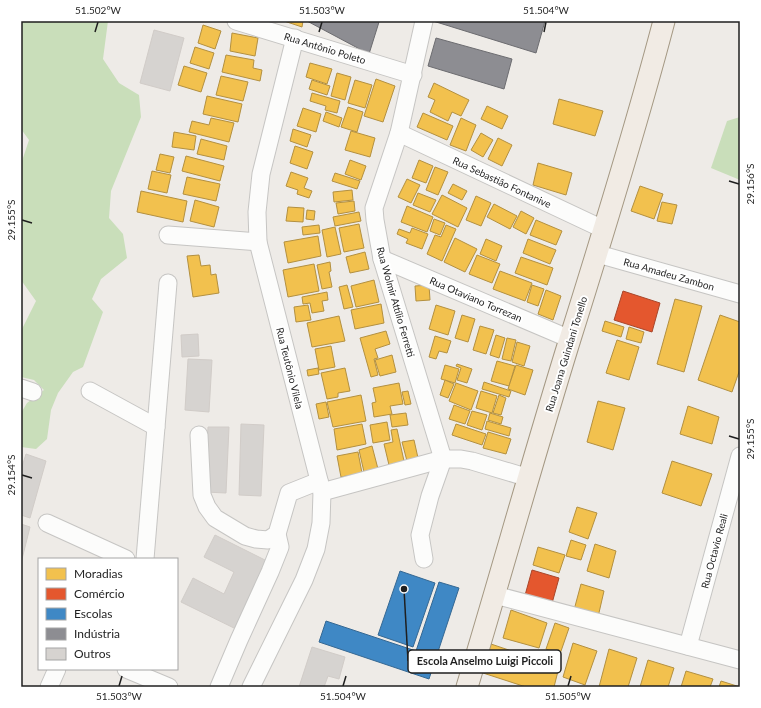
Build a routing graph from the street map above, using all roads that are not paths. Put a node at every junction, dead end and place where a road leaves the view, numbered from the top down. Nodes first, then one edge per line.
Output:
1 (236, 21) edge
2 (424, 21) edge
3 (664, 21) edge
4 (295, 38) junction
5 (413, 75) junction
6 (399, 133) junction
7 (605, 230) junction
8 (168, 234) dead end
9 (258, 242) junction
10 (598, 254) junction
11 (382, 259) junction
12 (168, 283) dead end
13 (740, 294) edge
14 (570, 339) junction
15 (90, 391) dead end
16 (156, 427) junction
17 (199, 435) dead end
18 (443, 459) junction
19 (739, 461) edge
20 (529, 478) junction
21 (321, 486) junction
22 (47, 522) dead end
23 (277, 534) junction
24 (124, 558) edge
25 (145, 558) edge
26 (424, 559) dead end
27 (494, 595) junction
28 (688, 646) junction
29 (740, 660) edge
30 (57, 670) edge
31 (133, 670) edge
32 (49, 687) edge
33 (169, 687) edge
34 (219, 687) edge
35 (252, 687) edge
36 (467, 687) edge

1 - 4 street, Rua Antônio Poleto
2 - 5 street, Rua Wolmir Attílio Ferretti
3 - 7 main road, Rua Joana Guindani Tonello
4 - 5 street, Rua Antônio Poleto
4 - 9 street, Rua Teutônio Vilela
5 - 6 street, Rua Wolmir Attílio Ferretti
6 - 7 street, Rua Sebastião Fontanive
6 - 11 street, Rua Wolmir Attílio Ferretti
7 - 10 main road, Rua Joana Guindani Tonello
8 - 9 street
9 - 21 street, Rua Teutônio Vilela
10 - 13 street, Rua Amadeu Zambon
10 - 14 main road, Rua Joana Guindani Tonello
11 - 14 street, Rua Otaviano Torrezan
11 - 18 street, Rua Wolmir Attílio Ferretti
12 - 16 street
14 - 20 main road, Rua Joana Guindani Tonello
15 - 16 street
16 - 25 street
17 - 23 street
18 - 20 street
18 - 21 street
18 - 26 street
19 - 28 street, Rua Octavio Reali
20 - 27 main road, Rua Joana Guindani Tonello
21 - 23 street
21 - 35 street, Rua Teutônio Vilela
22 - 24 street
23 - 34 street
27 - 28 street
27 - 36 main road, Rua Joana Guindani Tonello
28 - 29 street
30 - 32 street
31 - 33 street

